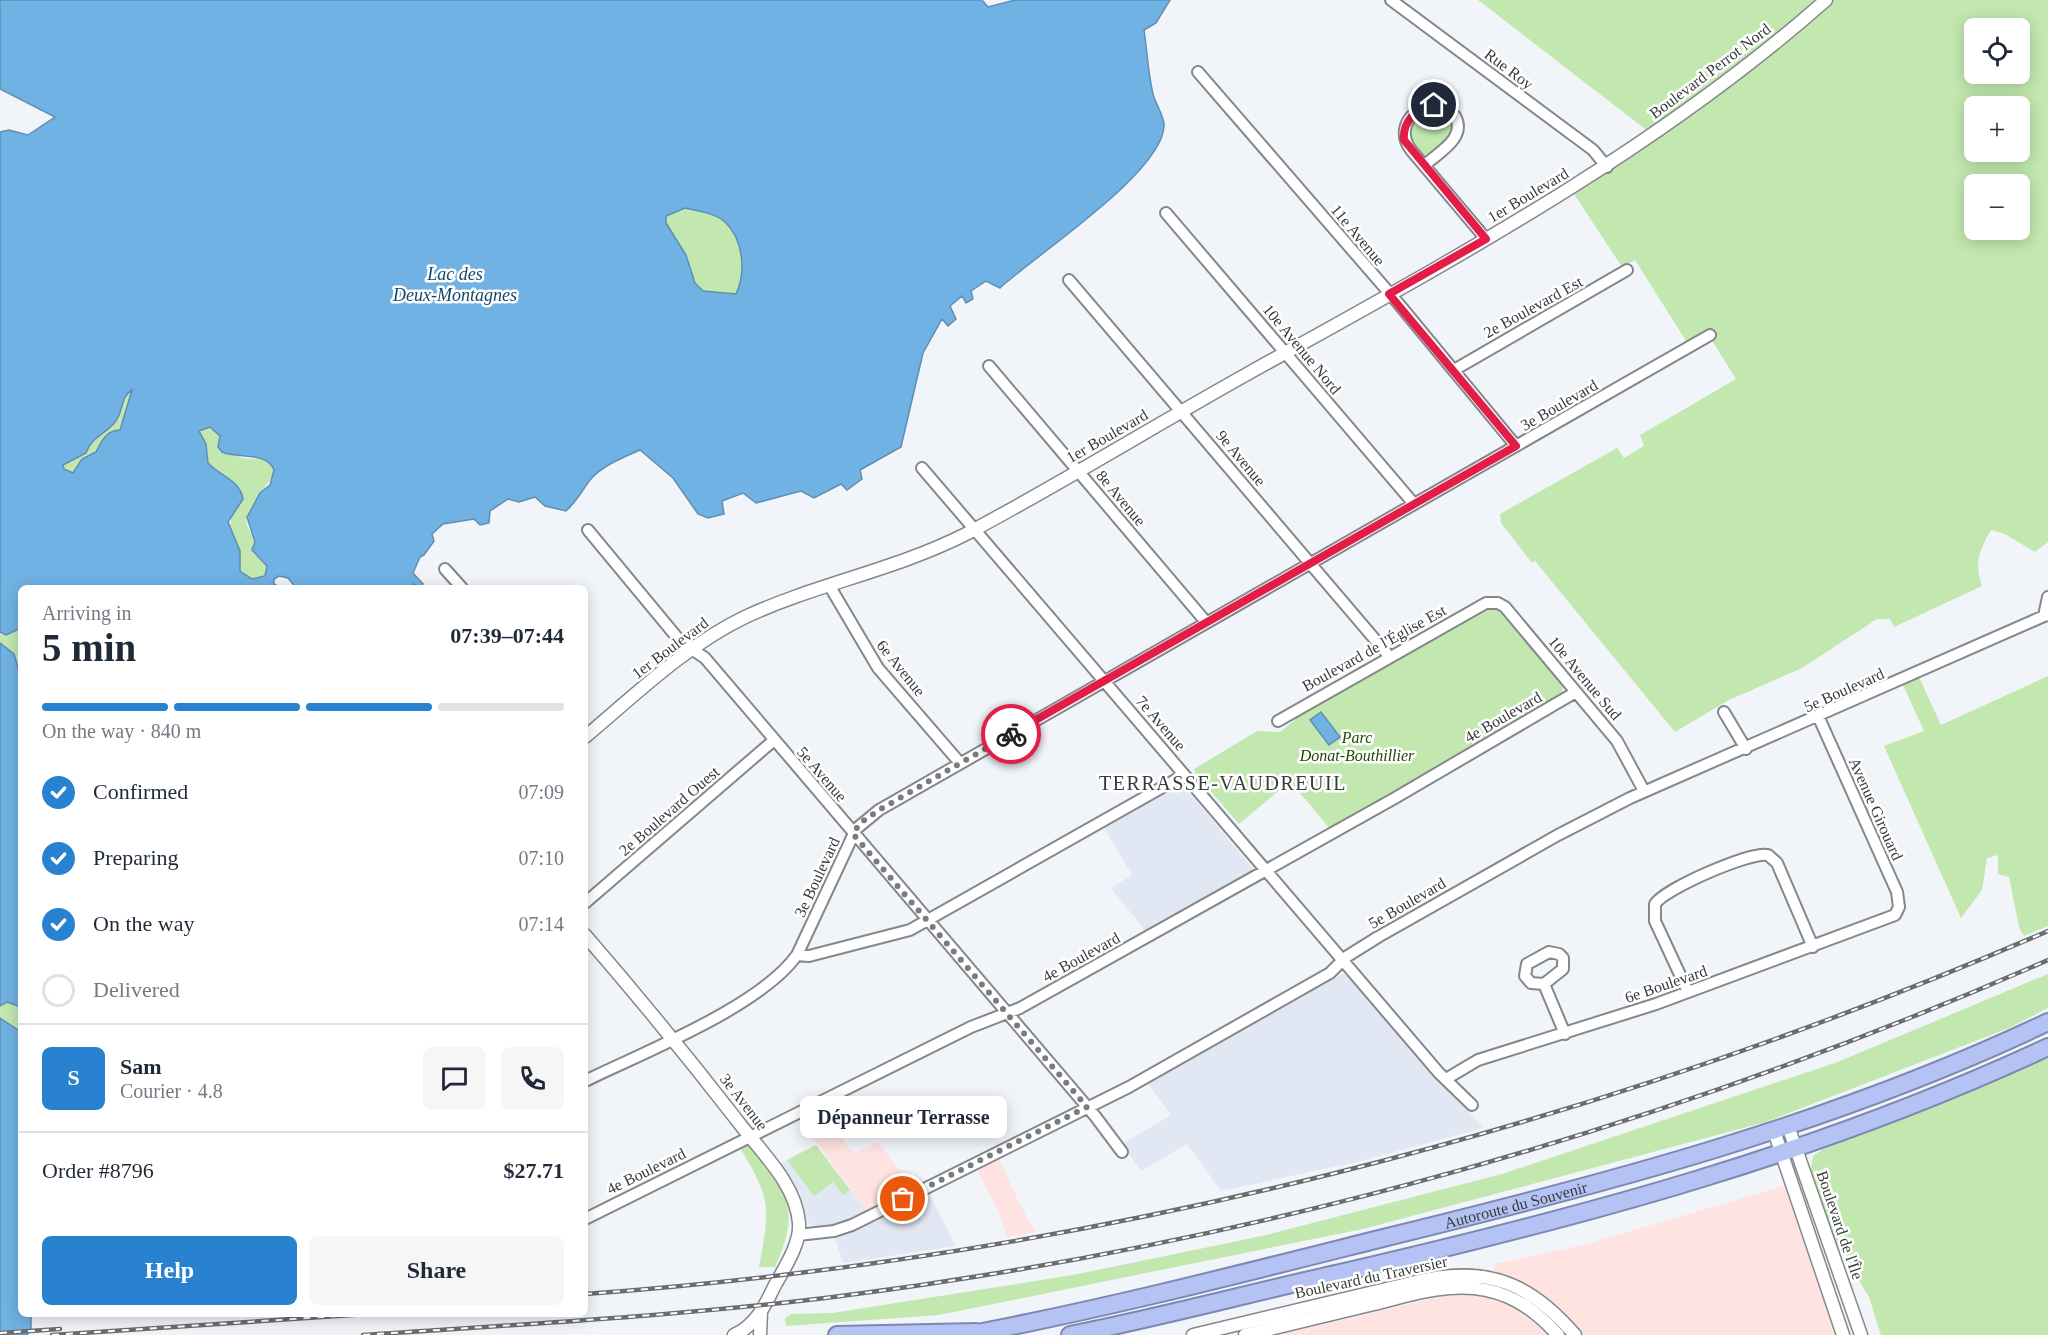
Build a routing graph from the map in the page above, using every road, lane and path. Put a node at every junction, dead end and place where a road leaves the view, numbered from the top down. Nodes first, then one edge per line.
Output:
1 (1390, 0) edge
2 (1826, 0) edge
3 (1198, 72) dead end
4 (1640, 144) joint
5 (1425, 165) junction
6 (1607, 166) junction
7 (1166, 213) dead end
8 (1486, 239) junction
9 (1627, 270) dead end
10 (1069, 280) dead end
11 (1389, 294) junction
12 (1710, 335) dead end
13 (1286, 352) junction
14 (989, 366) dead end
15 (1454, 370) junction
16 (1182, 412) junction
17 (1516, 446) junction
18 (922, 468) dead end
19 (1078, 471) junction
20 (1414, 504) junction
21 (588, 530) dead end
22 (974, 530) junction
23 (1310, 563) junction
24 (445, 569) dead end
25 (459, 585) edge
26 (829, 585) junction
27 (2048, 597) edge
28 (1486, 603) joint
29 (2046, 615) edge
30 (1206, 622) junction
31 (692, 649) junction
32 (1389, 656) junction
33 (1104, 681) junction
34 (1576, 692) junction
35 (1724, 712) dead end
36 (1819, 718) junction
37 (1278, 721) dead end
38 (588, 733) edge
39 (773, 741) junction
40 (1746, 748) junction
41 (960, 763) junction
42 (1182, 772) junction
43 (1644, 791) junction
44 (853, 834) junction
45 (1266, 871) junction
46 (588, 900) edge
47 (1896, 914) joint
48 (928, 921) junction
49 (588, 938) edge
50 (1813, 947) junction
51 (797, 955) junction
52 (1342, 961) junction
53 (1544, 984) dead end
54 (1688, 992) junction
55 (1007, 1012) junction
56 (2048, 1022) edge
57 (1565, 1034) junction
58 (674, 1038) junction
59 (2048, 1047) edge
60 (1446, 1079) junction
61 (588, 1080) edge
62 (1472, 1106) dead end
63 (1087, 1107) junction
64 (1781, 1128) junction
65 (750, 1137) junction
66 (1789, 1151) junction
67 (1122, 1152) dead end
68 (588, 1218) edge
69 (798, 1235) junction
70 (761, 1312) junction
71 (975, 1334) edge
72 (735, 1335) edge
73 (760, 1335) edge
74 (837, 1335) edge
75 (1070, 1335) edge
76 (1193, 1335) edge
77 (1245, 1335) edge
78 (1558, 1335) edge
79 (1575, 1335) edge
80 (1843, 1335) edge
81 (1861, 1335) edge

1 - 6 street, Rue Roy
2 - 4 street, Boulevard Perrot Nord
3 - 11 street, 11e Avenue
4 - 6 street, 1er Boulevard
5 - 5 street
5 - 8 street
6 - 8 street, 1er Boulevard
7 - 13 street, 10e Avenue Nord
8 - 11 street, 1er Boulevard
9 - 15 street, 2e Boulevard Est
10 - 16 street, 9e Avenue
11 - 13 street, 1er Boulevard
11 - 15 street, 11e Avenue
12 - 17 street, 3e Boulevard
13 - 16 street, 1er Boulevard
13 - 20 street, 10e Avenue Nord
14 - 19 street, 8e Avenue
15 - 17 street, 11e Avenue
16 - 19 street, 1er Boulevard
16 - 23 street, 9e Avenue
17 - 20 street, 3e Boulevard
18 - 22 street, 7e Avenue
19 - 22 street, 1er Boulevard
19 - 30 street, 8e Avenue
20 - 23 street, 3e Boulevard
21 - 31 street, 5e Avenue
22 - 26 street, 1er Boulevard
22 - 33 street, 7e Avenue
23 - 30 street, 3e Boulevard
23 - 32 street, 9e Avenue
24 - 25 street
26 - 31 street, 1er Boulevard
26 - 41 street, 6e Avenue
27 - 29 street
28 - 32 street, Boulevard de l'Église Est
28 - 34 street, 10e Avenue Sud
29 - 36 street, 5e Boulevard
30 - 33 street, 3e Boulevard
31 - 38 street, 1er Boulevard
31 - 39 street, 5e Avenue
32 - 37 street, Boulevard de l'Église Est
33 - 41 street, 3e Boulevard
33 - 42 street, 7e Avenue
34 - 43 street, 10e Avenue Sud
34 - 45 street, 4e Boulevard
35 - 40 street
36 - 40 street, 5e Boulevard
36 - 47 street, Avenue Girouard
39 - 44 street, 5e Avenue
39 - 46 street, 2e Boulevard Ouest
40 - 43 street, 5e Boulevard
41 - 44 street, 3e Boulevard
42 - 45 street, 7e Avenue
42 - 48 street
43 - 52 street, 5e Boulevard
44 - 48 street, 5e Avenue
44 - 51 street, 3e Boulevard
45 - 52 street, 7e Avenue
45 - 55 street, 4e Boulevard
47 - 50 street, 6e Boulevard
48 - 51 street
48 - 55 street, 5e Avenue
49 - 58 street, 3e Avenue
50 - 54 street, 6e Boulevard
50 - 54 street
51 - 58 street, 3e Boulevard
52 - 60 street, 7e Avenue
52 - 63 street, 5e Boulevard
53 - 57 street
54 - 57 street, 6e Boulevard
55 - 63 street, 5e Avenue
55 - 65 street, 4e Boulevard
56 - 64 highway, Autoroute du Souvenir
57 - 60 street, 6e Boulevard
58 - 61 street, 3e Boulevard
58 - 65 street, 3e Avenue
59 - 66 highway, Autoroute du Souvenir
60 - 62 street, 7e Avenue
63 - 67 street, 5e Avenue
63 - 69 street, 5e Boulevard
64 - 66 street, Boulevard de l'Île
64 - 71 highway, Autoroute du Souvenir
65 - 68 street, 4e Boulevard
65 - 69 street, 3e Avenue
66 - 75 highway, Autoroute du Souvenir
66 - 80 street, Boulevard de l'Île
66 - 81 street, Boulevard de l'Île
69 - 70 street
70 - 72 street
70 - 73 street
71 - 74 highway, Autoroute du Souvenir
76 - 79 street, Boulevard du Traversier
77 - 78 street, Boulevard du Traversier

